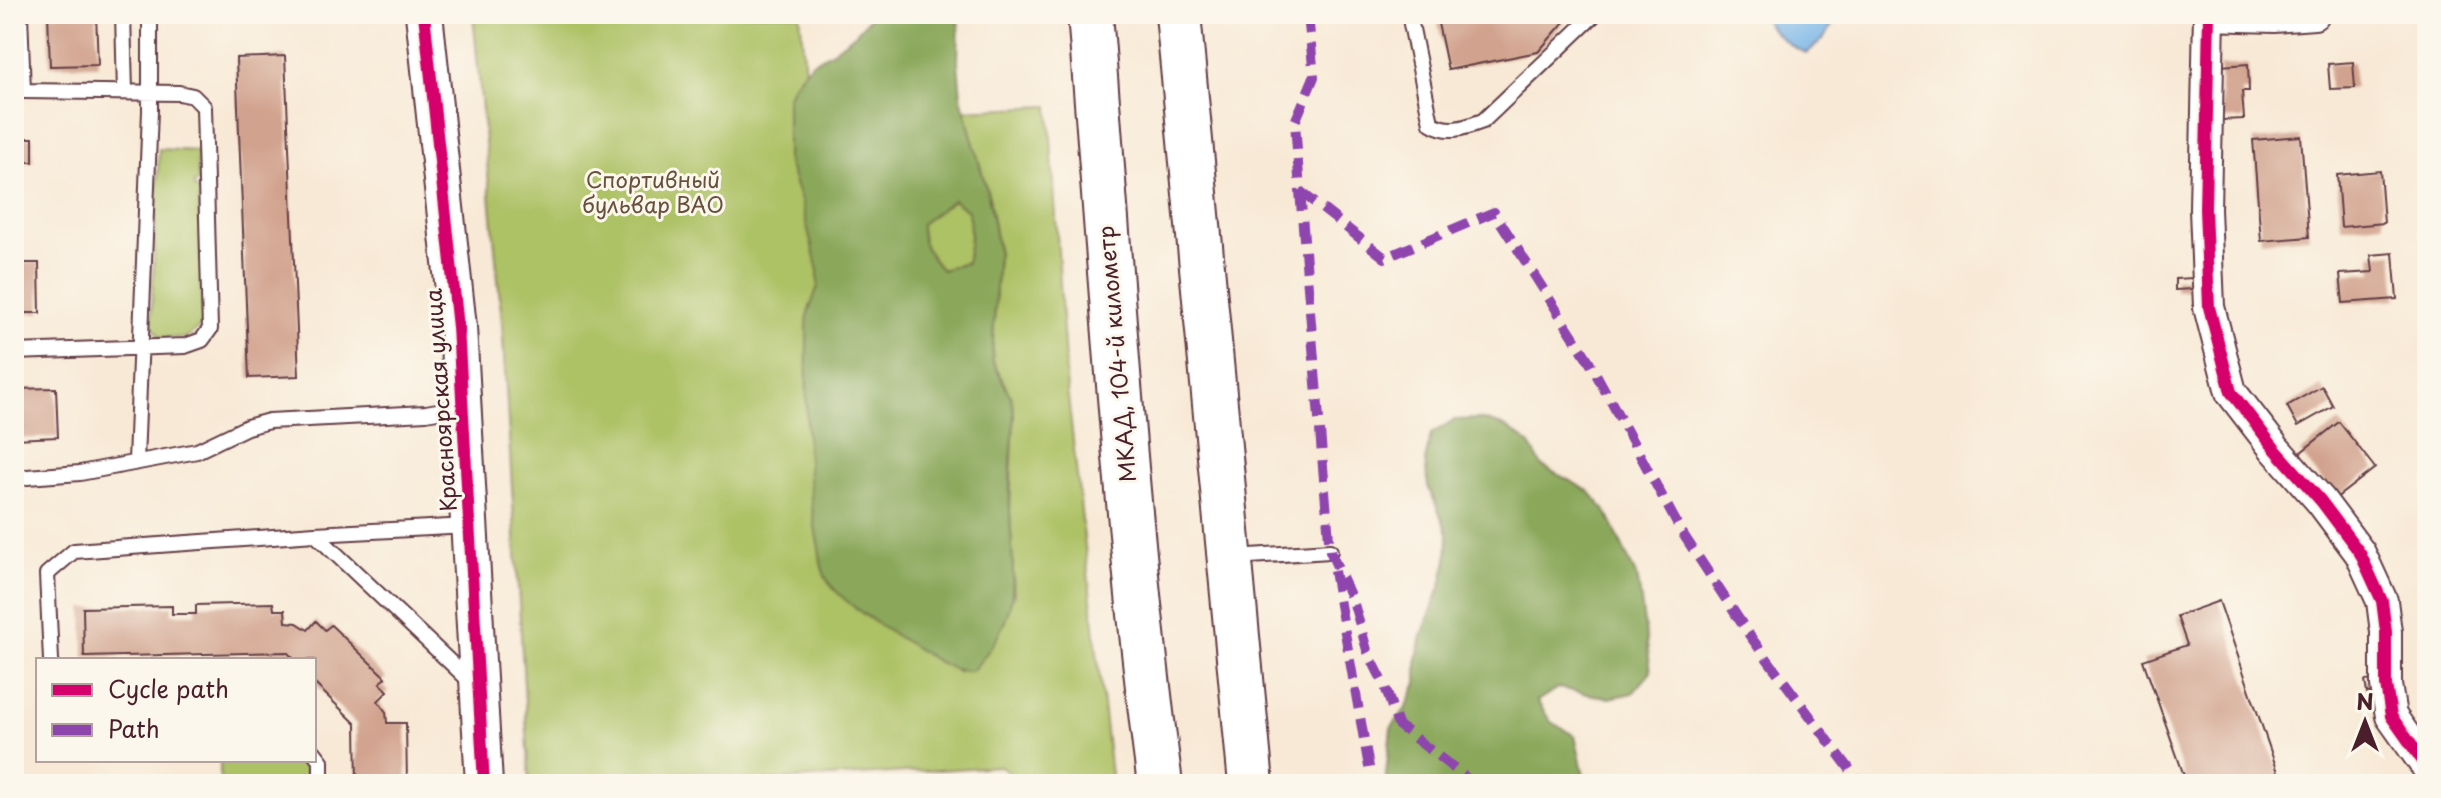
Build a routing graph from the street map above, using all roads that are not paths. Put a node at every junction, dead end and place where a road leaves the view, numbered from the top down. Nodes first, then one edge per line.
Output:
1 (20, 14) edge
2 (123, 14) edge
3 (150, 14) edge
4 (424, 14) edge
5 (1090, 14) edge
6 (1178, 14) edge
7 (1409, 14) edge
8 (1595, 14) edge
9 (2209, 14) edge
10 (2314, 14) edge
11 (18, 49) edge
12 (125, 92) junction
13 (149, 93) junction
14 (140, 349) junction
15 (14, 352) edge
16 (462, 407) junction
17 (136, 461) junction
18 (14, 478) edge
19 (470, 526) junction
20 (315, 534) junction
21 (1330, 551) dead end
22 (1229, 558) junction
23 (51, 658) edge
24 (479, 690) junction
25 (316, 755) edge
26 (2427, 767) edge
27 (321, 784) edge
28 (484, 784) edge
29 (1160, 784) edge
30 (1251, 784) edge

1 - 11 lane
2 - 12 lane
3 - 13 lane
4 - 16 street, Красноярская улица
5 - 29 highway, МКАД, 104-й километр
6 - 22 highway
7 - 8 lane
9 - 10 street
9 - 26 street
11 - 12 lane
12 - 13 lane
13 - 14 lane
13 - 14 lane
14 - 15 lane
14 - 17 lane
16 - 17 lane
16 - 19 street, Красноярская улица
17 - 18 lane
19 - 20 lane
19 - 24 street, Красноярская улица
20 - 23 lane
20 - 24 lane
21 - 22 lane
22 - 30 highway
24 - 28 street, Красноярская улица
25 - 27 lane

